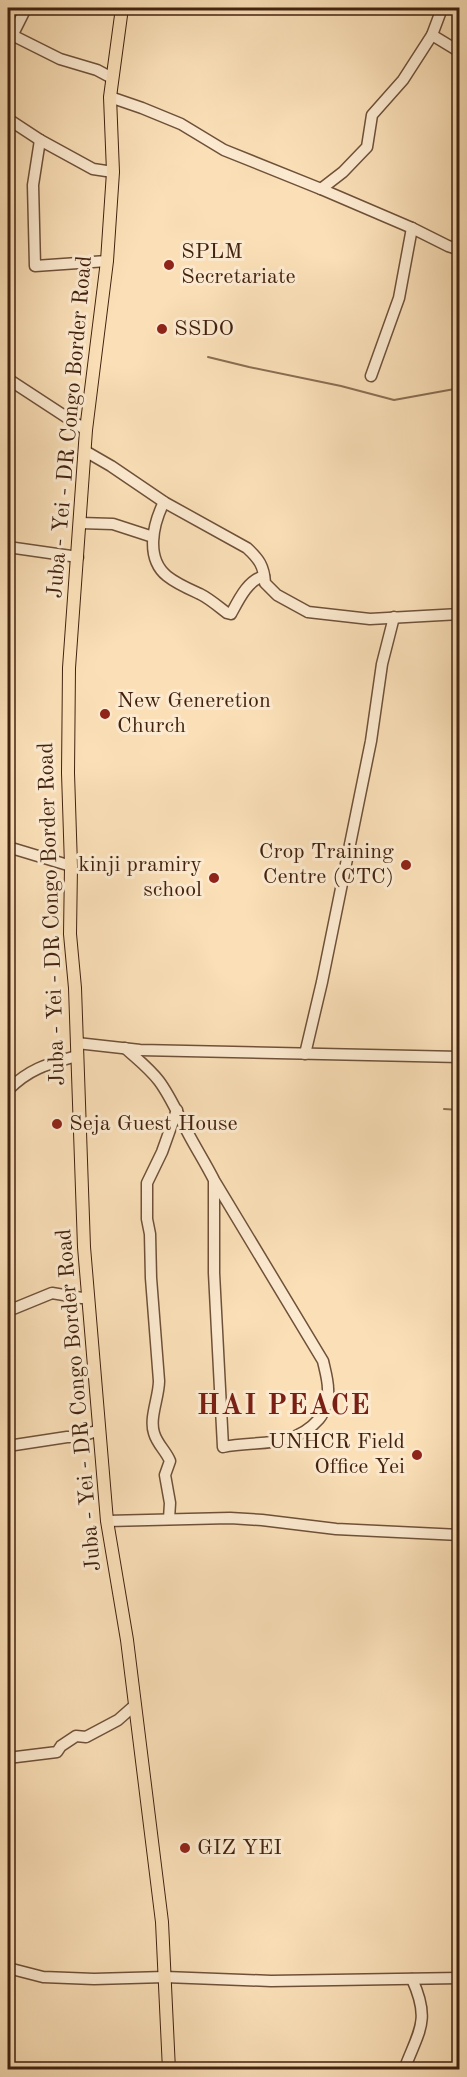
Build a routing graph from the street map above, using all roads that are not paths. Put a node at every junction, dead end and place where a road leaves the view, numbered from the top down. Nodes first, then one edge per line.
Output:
1 (26, 8) edge
2 (122, 8) edge
3 (441, 9) edge
4 (432, 35) junction
5 (10, 39) edge
6 (459, 52) edge
7 (112, 78) junction
8 (110, 97) junction
9 (8, 119) edge
10 (40, 140) junction
11 (113, 172) junction
12 (321, 189) junction
13 (412, 228) junction
14 (459, 250) edge
15 (107, 261) junction
16 (370, 376) dead end
17 (8, 379) edge
18 (86, 430) junction
19 (85, 451) junction
20 (164, 502) junction
21 (80, 523) junction
22 (153, 537) junction
23 (8, 547) edge
24 (78, 557) junction
25 (264, 576) junction
26 (459, 614) edge
27 (394, 617) junction
28 (8, 847) edge
29 (71, 866) junction
30 (77, 1043) junction
31 (125, 1048) junction
32 (305, 1054) junction
33 (77, 1056) junction
34 (459, 1057) edge
35 (8, 1090) edge
36 (177, 1110) junction
37 (214, 1180) junction
38 (88, 1296) junction
39 (8, 1311) edge
40 (99, 1430) junction
41 (8, 1446) edge
42 (170, 1519) junction
43 (107, 1521) junction
44 (459, 1535) edge
45 (135, 1706) junction
46 (8, 1758) edge
47 (8, 1968) edge
48 (165, 1977) junction
49 (459, 1978) edge
50 (412, 1979) junction
51 (169, 2070) edge
52 (404, 2070) edge

1 - 5 street
2 - 7 main road, Juba - Yei - DR Congo Border Road
3 - 4 street
4 - 6 street
4 - 12 street
5 - 7 street
7 - 8 main road, Juba - Yei - DR Congo Border Road
8 - 11 main road, Juba - Yei - DR Congo Border Road
8 - 12 street
9 - 10 street
10 - 11 street
10 - 15 street
11 - 15 main road, Juba - Yei - DR Congo Border Road
12 - 13 street
13 - 14 street
13 - 16 street
15 - 18 main road, Juba - Yei - DR Congo Border Road
17 - 18 street
18 - 19 main road, Juba - Yei - DR Congo Border Road
19 - 20 street
19 - 21 main road, Juba - Yei - DR Congo Border Road
20 - 22 street
20 - 25 street
21 - 22 street
21 - 24 main road, Juba - Yei - DR Congo Border Road
22 - 25 street
23 - 24 street
24 - 29 main road, Juba - Yei - DR Congo Border Road
25 - 27 street
26 - 27 street
27 - 32 street
28 - 29 street
29 - 30 main road, Juba - Yei - DR Congo Border Road
30 - 31 street
30 - 33 main road, Juba - Yei - DR Congo Border Road
31 - 32 street
31 - 36 street
32 - 34 street
33 - 35 street
33 - 38 main road, Juba - Yei - DR Congo Border Road
36 - 37 street
36 - 42 street
37 - 37 street
38 - 39 street
38 - 40 main road, Juba - Yei - DR Congo Border Road
40 - 41 street
40 - 43 main road, Juba - Yei - DR Congo Border Road
42 - 43 street
42 - 44 street
43 - 45 main road, Juba - Yei - DR Congo Border Road
45 - 46 street
45 - 48 main road, Juba - Yei - DR Congo Border Road
47 - 48 street
48 - 50 street
48 - 51 main road, Juba - Yei - DR Congo Border Road
49 - 50 street
50 - 52 street

